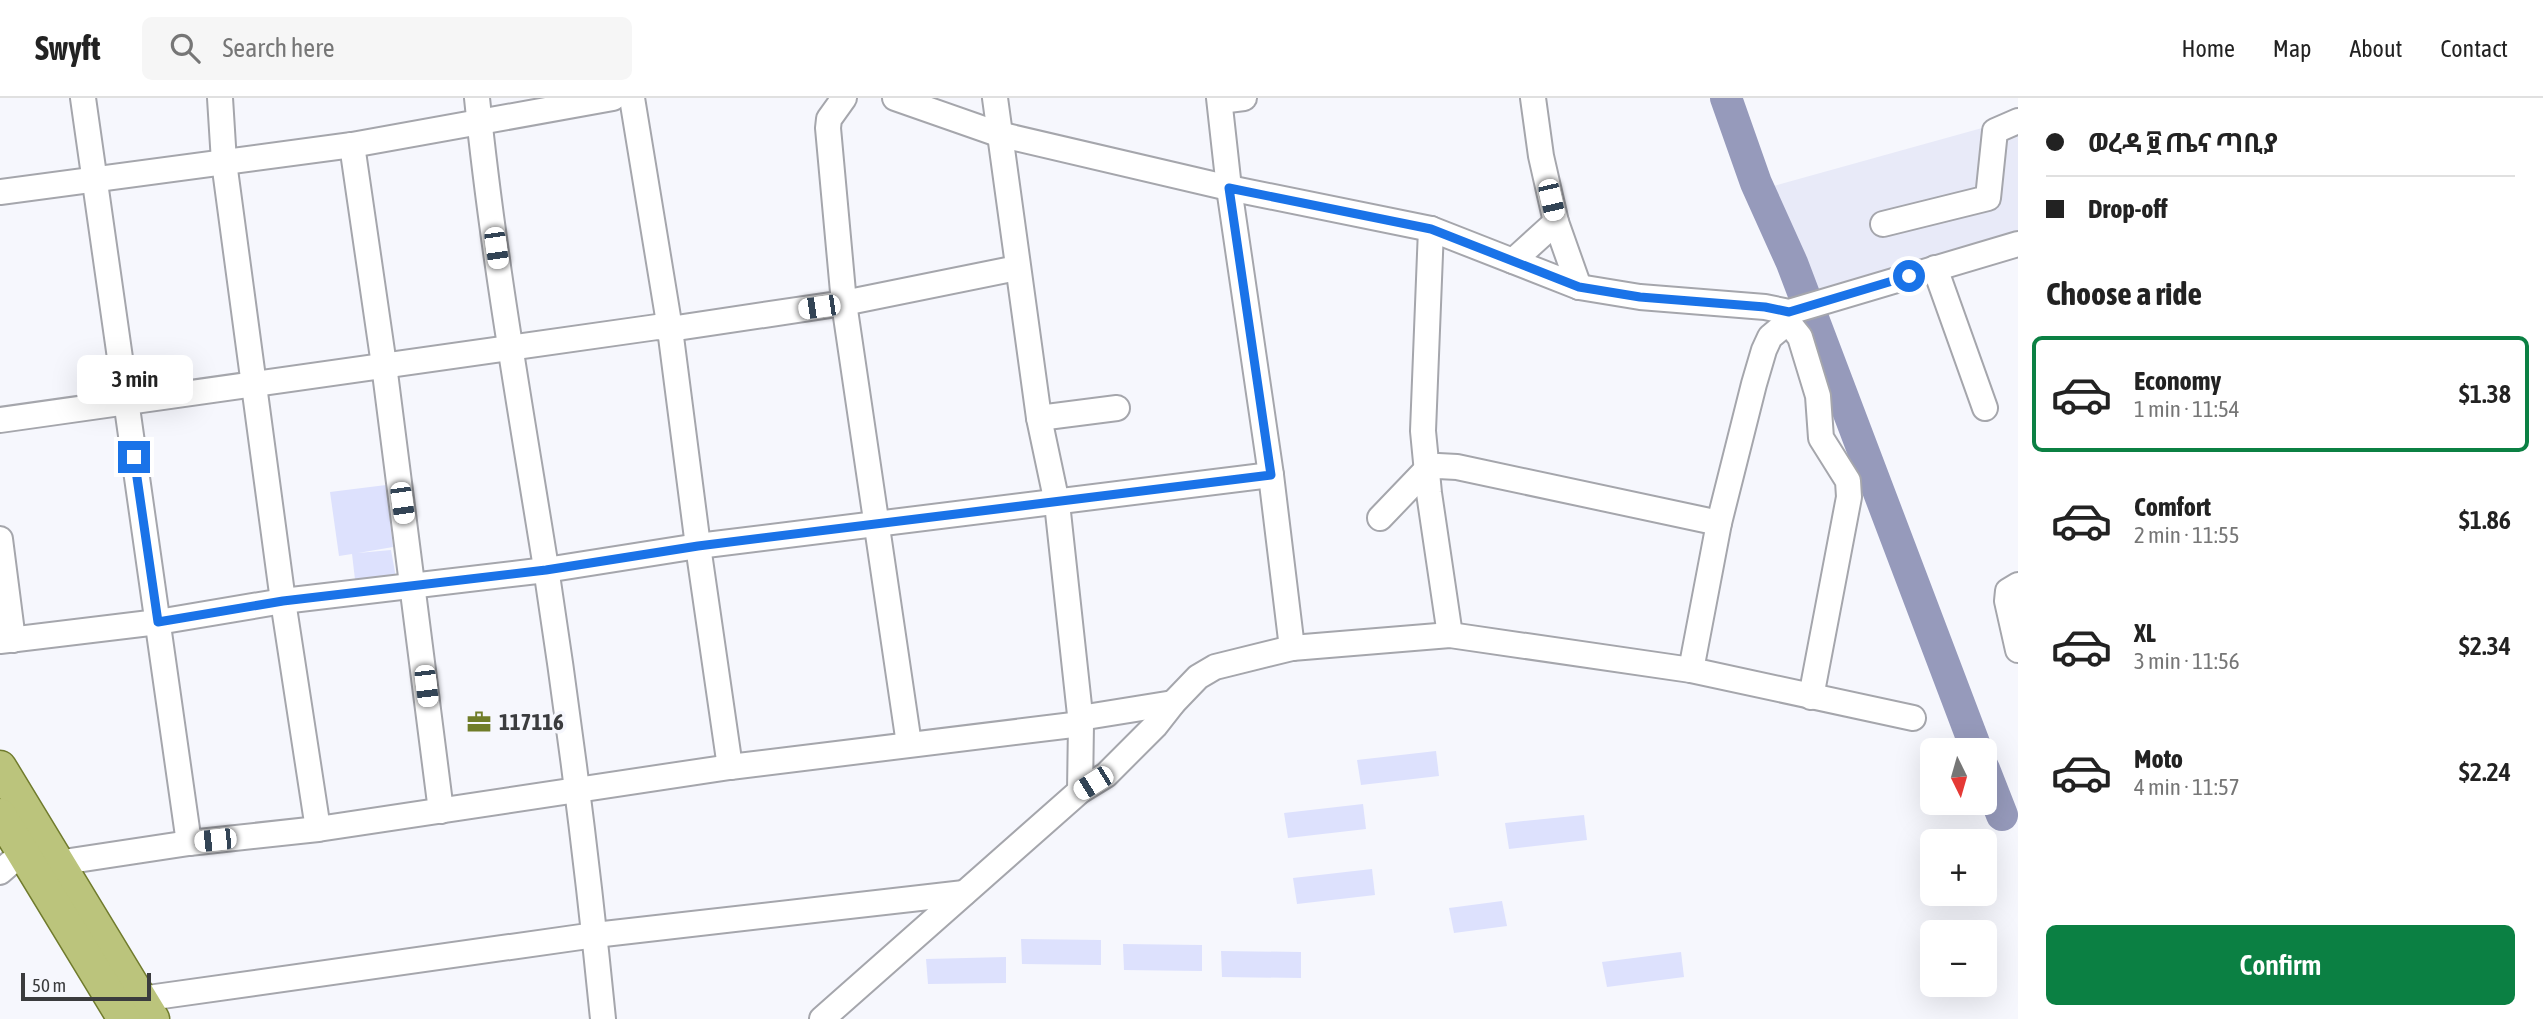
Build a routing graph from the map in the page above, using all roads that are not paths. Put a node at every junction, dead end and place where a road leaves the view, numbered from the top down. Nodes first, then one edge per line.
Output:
1 (83, 98) edge
2 (219, 98) edge
3 (612, 98) edge
4 (632, 98) edge
5 (844, 98) edge
6 (895, 98) edge
7 (995, 98) edge
8 (1244, 98) edge
9 (1533, 98) edge
10 (1220, 100) edge
11 (478, 110) edge
12 (2018, 121) edge
13 (998, 134) junction
14 (352, 145) junction
15 (223, 162) junction
16 (95, 179) junction
17 (1229, 188) junction
18 (0, 192) edge
19 (1556, 222) junction
20 (1883, 224) dead end
21 (1431, 229) junction
22 (2018, 244) edge
23 (1513, 261) junction
24 (1017, 268) junction
25 (1935, 268) junction
26 (1579, 287) junction
27 (844, 303) junction
28 (1794, 314) junction
29 (670, 329) junction
30 (510, 348) junction
31 (384, 365) junction
32 (254, 385) junction
33 (126, 402) junction
34 (1117, 408) dead end
35 (1984, 408) dead end
36 (1039, 418) junction
37 (0, 420) edge
38 (1427, 469) junction
39 (1271, 475) junction
40 (1057, 503) junction
41 (1380, 519) dead end
42 (876, 523) junction
43 (1719, 523) junction
44 (0, 539) edge
45 (698, 546) junction
46 (546, 570) junction
47 (2018, 585) edge
48 (413, 586) junction
49 (283, 601) junction
50 (158, 622) junction
51 (1450, 635) junction
52 (7, 640) edge
53 (1292, 648) junction
54 (2018, 650) edge
55 (1691, 670) junction
56 (1811, 697) junction
57 (1173, 703) junction
58 (1913, 718) dead end
59 (1080, 721) junction
60 (909, 744) junction
61 (0, 767) edge
62 (730, 767) junction
63 (577, 789) junction
64 (1080, 791) junction
65 (442, 811) junction
66 (0, 815) edge
67 (318, 829) junction
68 (189, 843) junction
69 (11, 863) edge
70 (57, 863) junction
71 (964, 893) junction
72 (595, 936) junction
73 (139, 1012) edge
74 (603, 1019) edge
75 (822, 1019) edge

1 - 16 street
2 - 15 street
3 - 11 street
4 - 29 street
5 - 27 street
6 - 13 street
7 - 13 street
8 - 10 street
9 - 19 street
10 - 17 street
11 - 14 street
11 - 30 street
12 - 20 street
13 - 17 street
13 - 24 street
14 - 15 street
14 - 31 street
15 - 16 street
15 - 32 street
16 - 18 street
16 - 33 street
17 - 21 street
17 - 39 street
19 - 23 street
19 - 26 street
21 - 23 street
21 - 38 street
22 - 25 street
23 - 26 street
24 - 27 street
24 - 36 street
25 - 28 street
25 - 35 street
26 - 28 street
27 - 29 street
27 - 42 street
28 - 43 street
28 - 56 street
29 - 30 street
29 - 45 street
30 - 31 street
30 - 46 street
31 - 32 street
31 - 48 street
32 - 33 street
32 - 49 street
33 - 37 street
33 - 50 street
34 - 36 street
36 - 40 street
38 - 41 street
38 - 43 street
38 - 51 street
39 - 40 street
39 - 53 street
40 - 42 street
40 - 59 street
42 - 45 street
42 - 60 street
43 - 55 street
44 - 52 street
45 - 46 street
45 - 62 street
46 - 48 street
46 - 63 street
47 - 54 street
48 - 49 street
48 - 65 street
49 - 50 street
49 - 67 street
50 - 52 street
50 - 68 street
51 - 53 street
51 - 55 street
53 - 57 street
55 - 56 street
56 - 58 street
57 - 59 street
57 - 64 street
59 - 60 street
59 - 64 street
60 - 62 street
61 - 70 main road
62 - 63 street
63 - 65 street
63 - 72 street
64 - 71 street
65 - 67 street
66 - 69 main road
67 - 68 street
68 - 70 street
69 - 73 main road
70 - 73 main road
71 - 72 street
71 - 75 street
72 - 73 street
72 - 74 street

